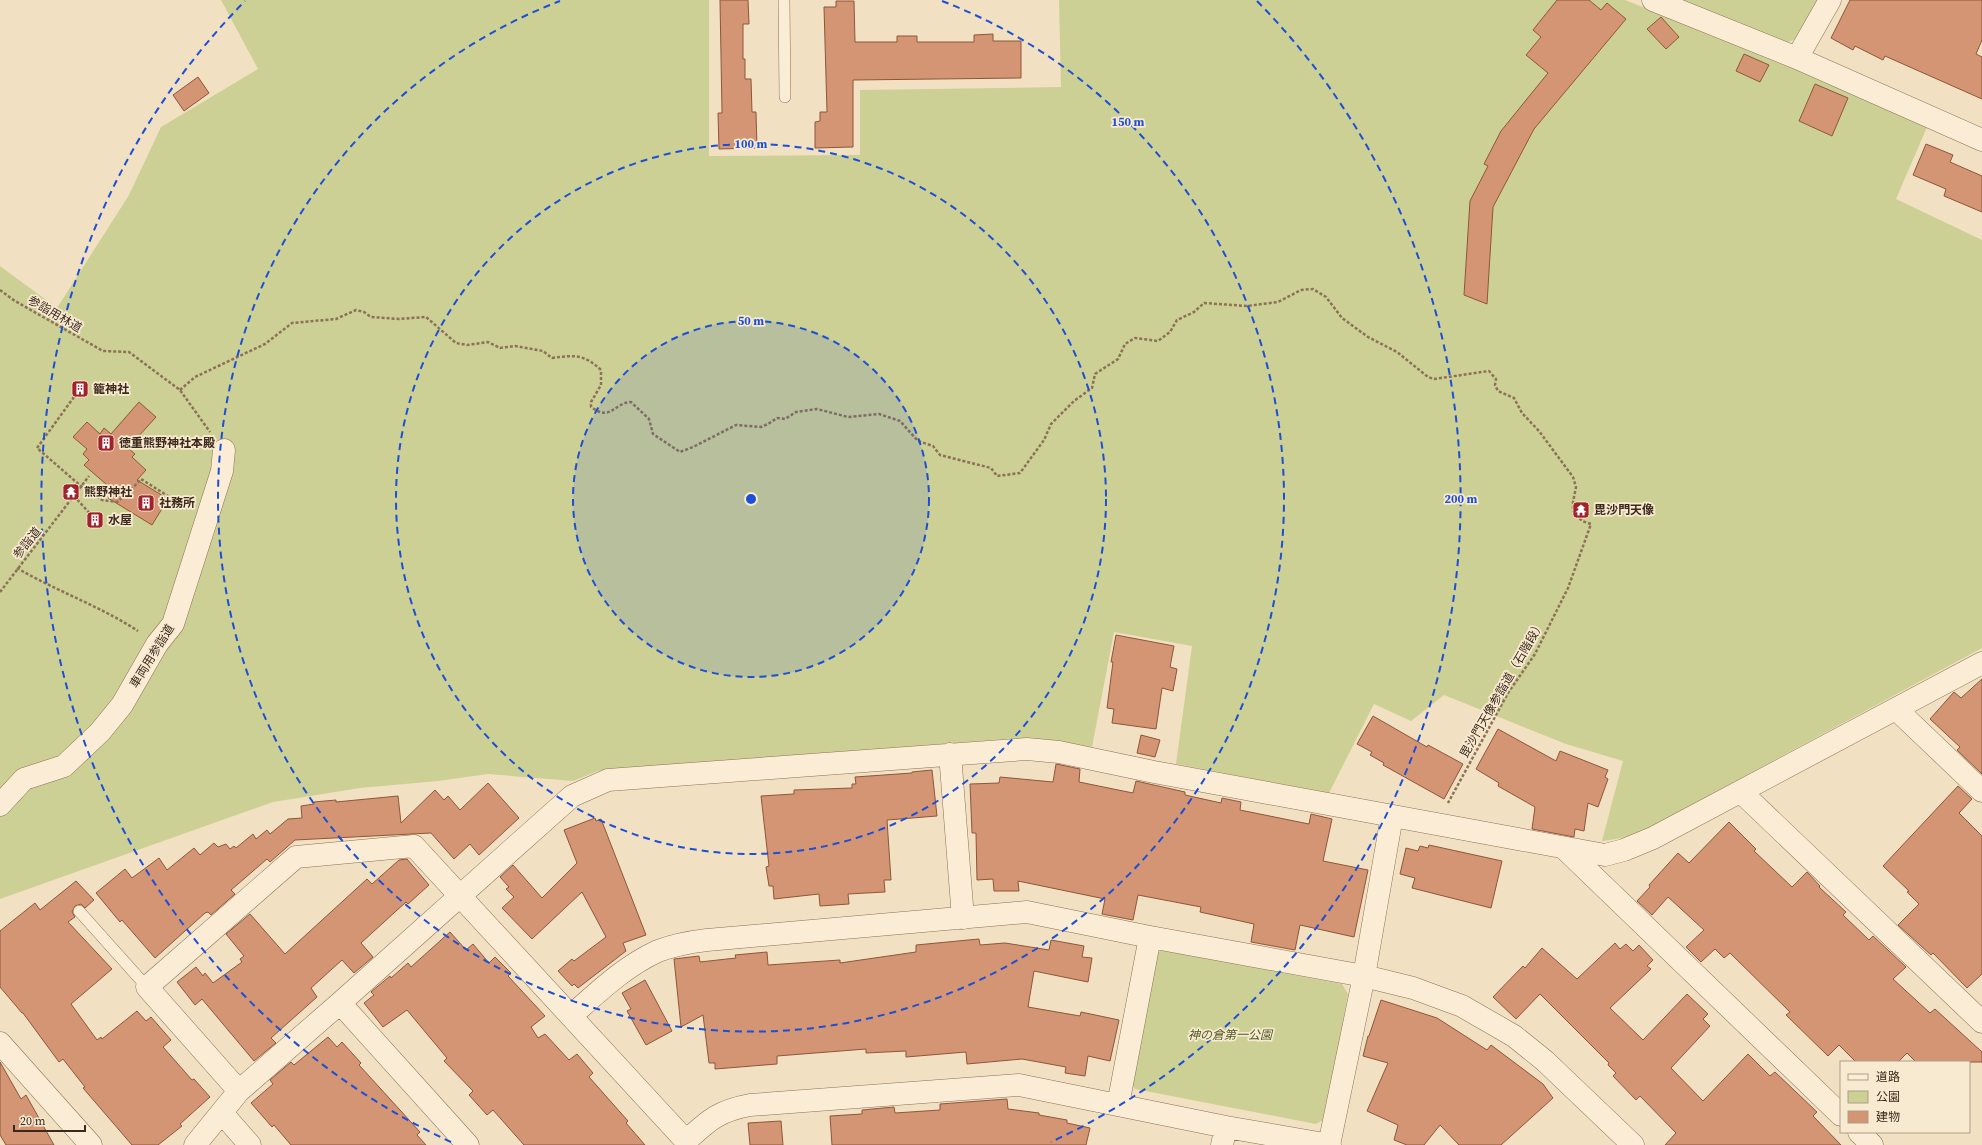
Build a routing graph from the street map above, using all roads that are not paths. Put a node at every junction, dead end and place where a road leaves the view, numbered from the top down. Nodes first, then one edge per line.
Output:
1 (784, 0) edge
2 (1652, 0) edge
3 (1830, 0) edge
4 (1797, 58) junction
5 (785, 97) dead end
6 (1982, 140) edge
7 (224, 450) road end
8 (1982, 664) edge
9 (1896, 709) junction
10 (950, 754) junction
11 (1982, 791) edge
12 (1742, 792) junction
13 (0, 806) edge
14 (1392, 816) junction
15 (1565, 849) junction
16 (460, 896) junction
17 (79, 911) dead end
18 (963, 918) junction
19 (1150, 937) junction
20 (1364, 976) junction
21 (147, 987) junction
22 (340, 1003) junction
23 (571, 1016) junction
24 (1982, 1022) edge
25 (1, 1045) edge
26 (239, 1091) junction
27 (1118, 1105) junction
28 (222, 1113) junction
29 (1840, 1114) edge
30 (1860, 1133) edge
31 (1224, 1136) edge
32 (688, 1143) edge
33 (91, 1145) edge
34 (194, 1145) edge
35 (250, 1145) edge
36 (468, 1145) edge
37 (1330, 1145) edge
38 (1633, 1145) edge
39 (1872, 1145) edge

1 - 5 lane
2 - 4 street
3 - 4 street
4 - 6 street
7 - 13 street, 車両用参詣道
8 - 9 street
9 - 11 street
9 - 12 street
10 - 14 street
10 - 16 street
10 - 18 street
12 - 15 street
12 - 24 street
14 - 15 street
14 - 20 street
15 - 29 street
16 - 21 street
16 - 22 street
16 - 23 street
17 - 21 lane
18 - 19 street
18 - 23 street
19 - 20 street
19 - 27 street
20 - 37 street
20 - 38 street
21 - 26 street
22 - 26 street
22 - 36 street
23 - 32 street
25 - 33 street
26 - 28 street
27 - 31 street
27 - 32 street
28 - 34 street
28 - 35 street
30 - 39 street
31 - 37 street

